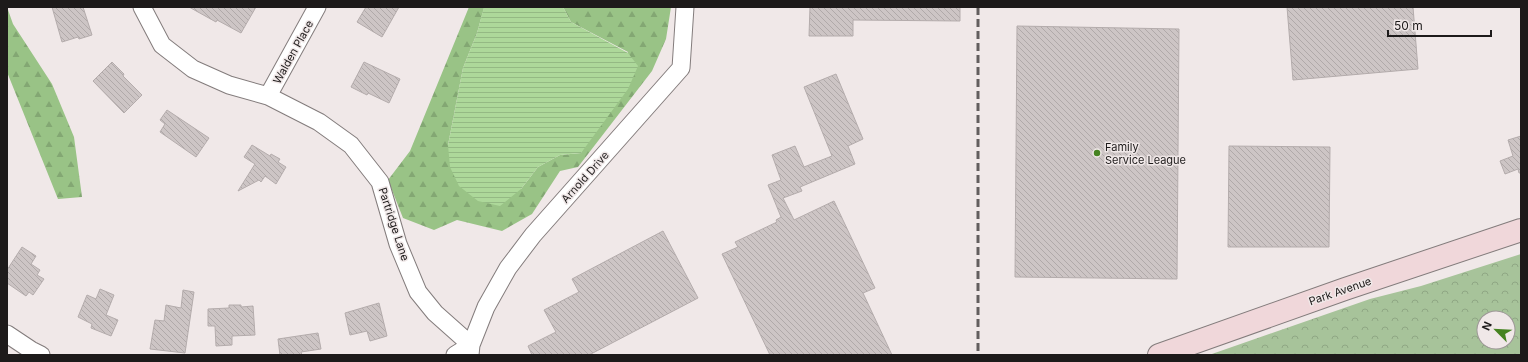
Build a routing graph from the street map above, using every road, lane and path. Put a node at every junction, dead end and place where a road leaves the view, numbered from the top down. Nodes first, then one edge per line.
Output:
1 (142, 7) edge
2 (317, 7) edge
3 (685, 7) edge
4 (268, 96) junction
5 (1521, 230) edge
6 (7, 334) edge
7 (470, 350) edge
8 (41, 355) edge
9 (455, 355) edge
10 (1159, 355) edge

1 - 4 street, Partridge Lane
2 - 4 street, Walden Place
3 - 7 street, Arnold Drive
4 - 7 street, Partridge Lane
5 - 10 main road, Park Avenue
6 - 8 street
7 - 9 street

